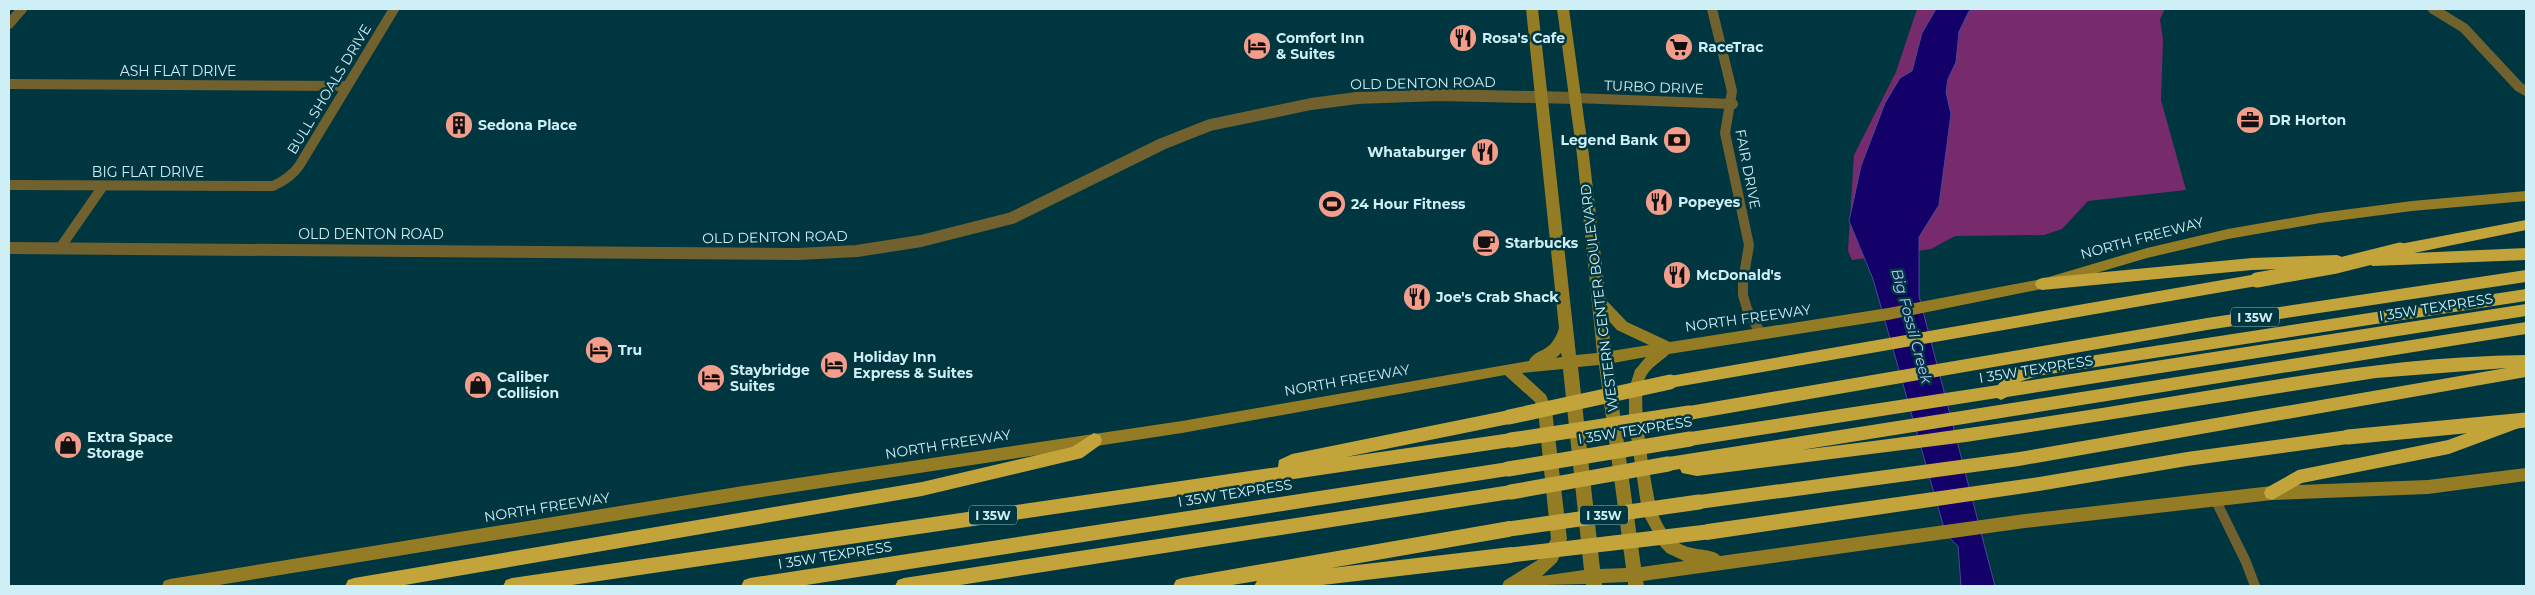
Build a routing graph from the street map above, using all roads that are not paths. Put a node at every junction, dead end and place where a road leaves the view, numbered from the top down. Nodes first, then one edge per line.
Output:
1 (22, 9) edge
2 (394, 9) edge
3 (1532, 9) edge
4 (1563, 9) edge
5 (1712, 9) edge
6 (2433, 9) edge
7 (9, 24) edge
8 (9, 84) edge
9 (347, 86) junction
10 (2526, 91) edge
11 (1542, 98) junction
12 (1575, 98) junction
13 (1732, 104) junction
14 (285, 181) joint
15 (9, 185) edge
16 (103, 186) junction
17 (2526, 196) edge
18 (2526, 225) edge
19 (9, 248) edge
20 (60, 248) junction
21 (2526, 254) edge
22 (2526, 276) edge
23 (2042, 284) junction
24 (2526, 295) edge
25 (1599, 302) junction
26 (2526, 310) edge
27 (1567, 322) junction
28 (2526, 328) edge
29 (1761, 334) junction
30 (1667, 347) junction
31 (1605, 358) junction
32 (2526, 361) edge
33 (1572, 362) junction
34 (1508, 369) junction
35 (2526, 370) edge
36 (2001, 392) junction
37 (2526, 419) edge
38 (1094, 440) junction
39 (1668, 464) junction
40 (1263, 475) junction
41 (2526, 476) edge
42 (2272, 493) junction
43 (2216, 501) junction
44 (1740, 561) junction
45 (1594, 581) edge
46 (1636, 581) edge
47 (170, 586) edge
48 (354, 586) edge
49 (512, 586) edge
50 (750, 586) edge
51 (904, 586) edge
52 (1182, 586) edge
53 (1263, 586) edge
54 (1510, 586) edge
55 (1525, 586) edge
56 (2255, 586) edge

1 - 7 street
2 - 9 street, BULL SHOALS DRIVE
3 - 11 main road
4 - 12 main road, WESTERN CENTER BOULEVARD
5 - 13 street, FAIR DRIVE
6 - 10 street
8 - 9 street, ASH FLAT DRIVE
9 - 14 street, BULL SHOALS DRIVE
11 - 12 street, OLD DENTON ROAD
11 - 20 street, OLD DENTON ROAD
11 - 27 main road
12 - 13 street, TURBO DRIVE
12 - 25 main road, WESTERN CENTER BOULEVARD
13 - 29 street, FAIR DRIVE
14 - 16 street, BIG FLAT DRIVE
15 - 16 street, BIG FLAT DRIVE
16 - 20 street
17 - 23 main road, NORTH FREEWAY
18 - 40 highway, bridge
19 - 20 street, OLD DENTON ROAD
21 - 23 highway
22 - 40 highway, I 35W, bridge
23 - 29 main road, NORTH FREEWAY
24 - 36 highway
25 - 30 main road
25 - 31 main road, WESTERN CENTER BOULEVARD
26 - 36 highway, I 35W TEXPRESS
27 - 33 main road
27 - 34 main road
28 - 39 highway
29 - 30 main road, NORTH FREEWAY
30 - 31 main road, NORTH FREEWAY
30 - 44 main road
31 - 33 main road, NORTH FREEWAY
31 - 46 main road, WESTERN CENTER BOULEVARD
32 - 39 highway
33 - 34 main road, NORTH FREEWAY
33 - 45 main road
34 - 38 main road, NORTH FREEWAY
34 - 54 main road
35 - 52 highway, I 35W, bridge
36 - 50 highway, I 35W TEXPRESS, bridge
37 - 42 highway
37 - 53 highway, bridge
38 - 47 main road, NORTH FREEWAY
38 - 48 highway
39 - 51 highway, bridge
40 - 49 highway, I 35W
41 - 42 main road
42 - 43 main road
43 - 44 main road
43 - 56 street
44 - 46 main road
45 - 46 main road
45 - 55 main road

